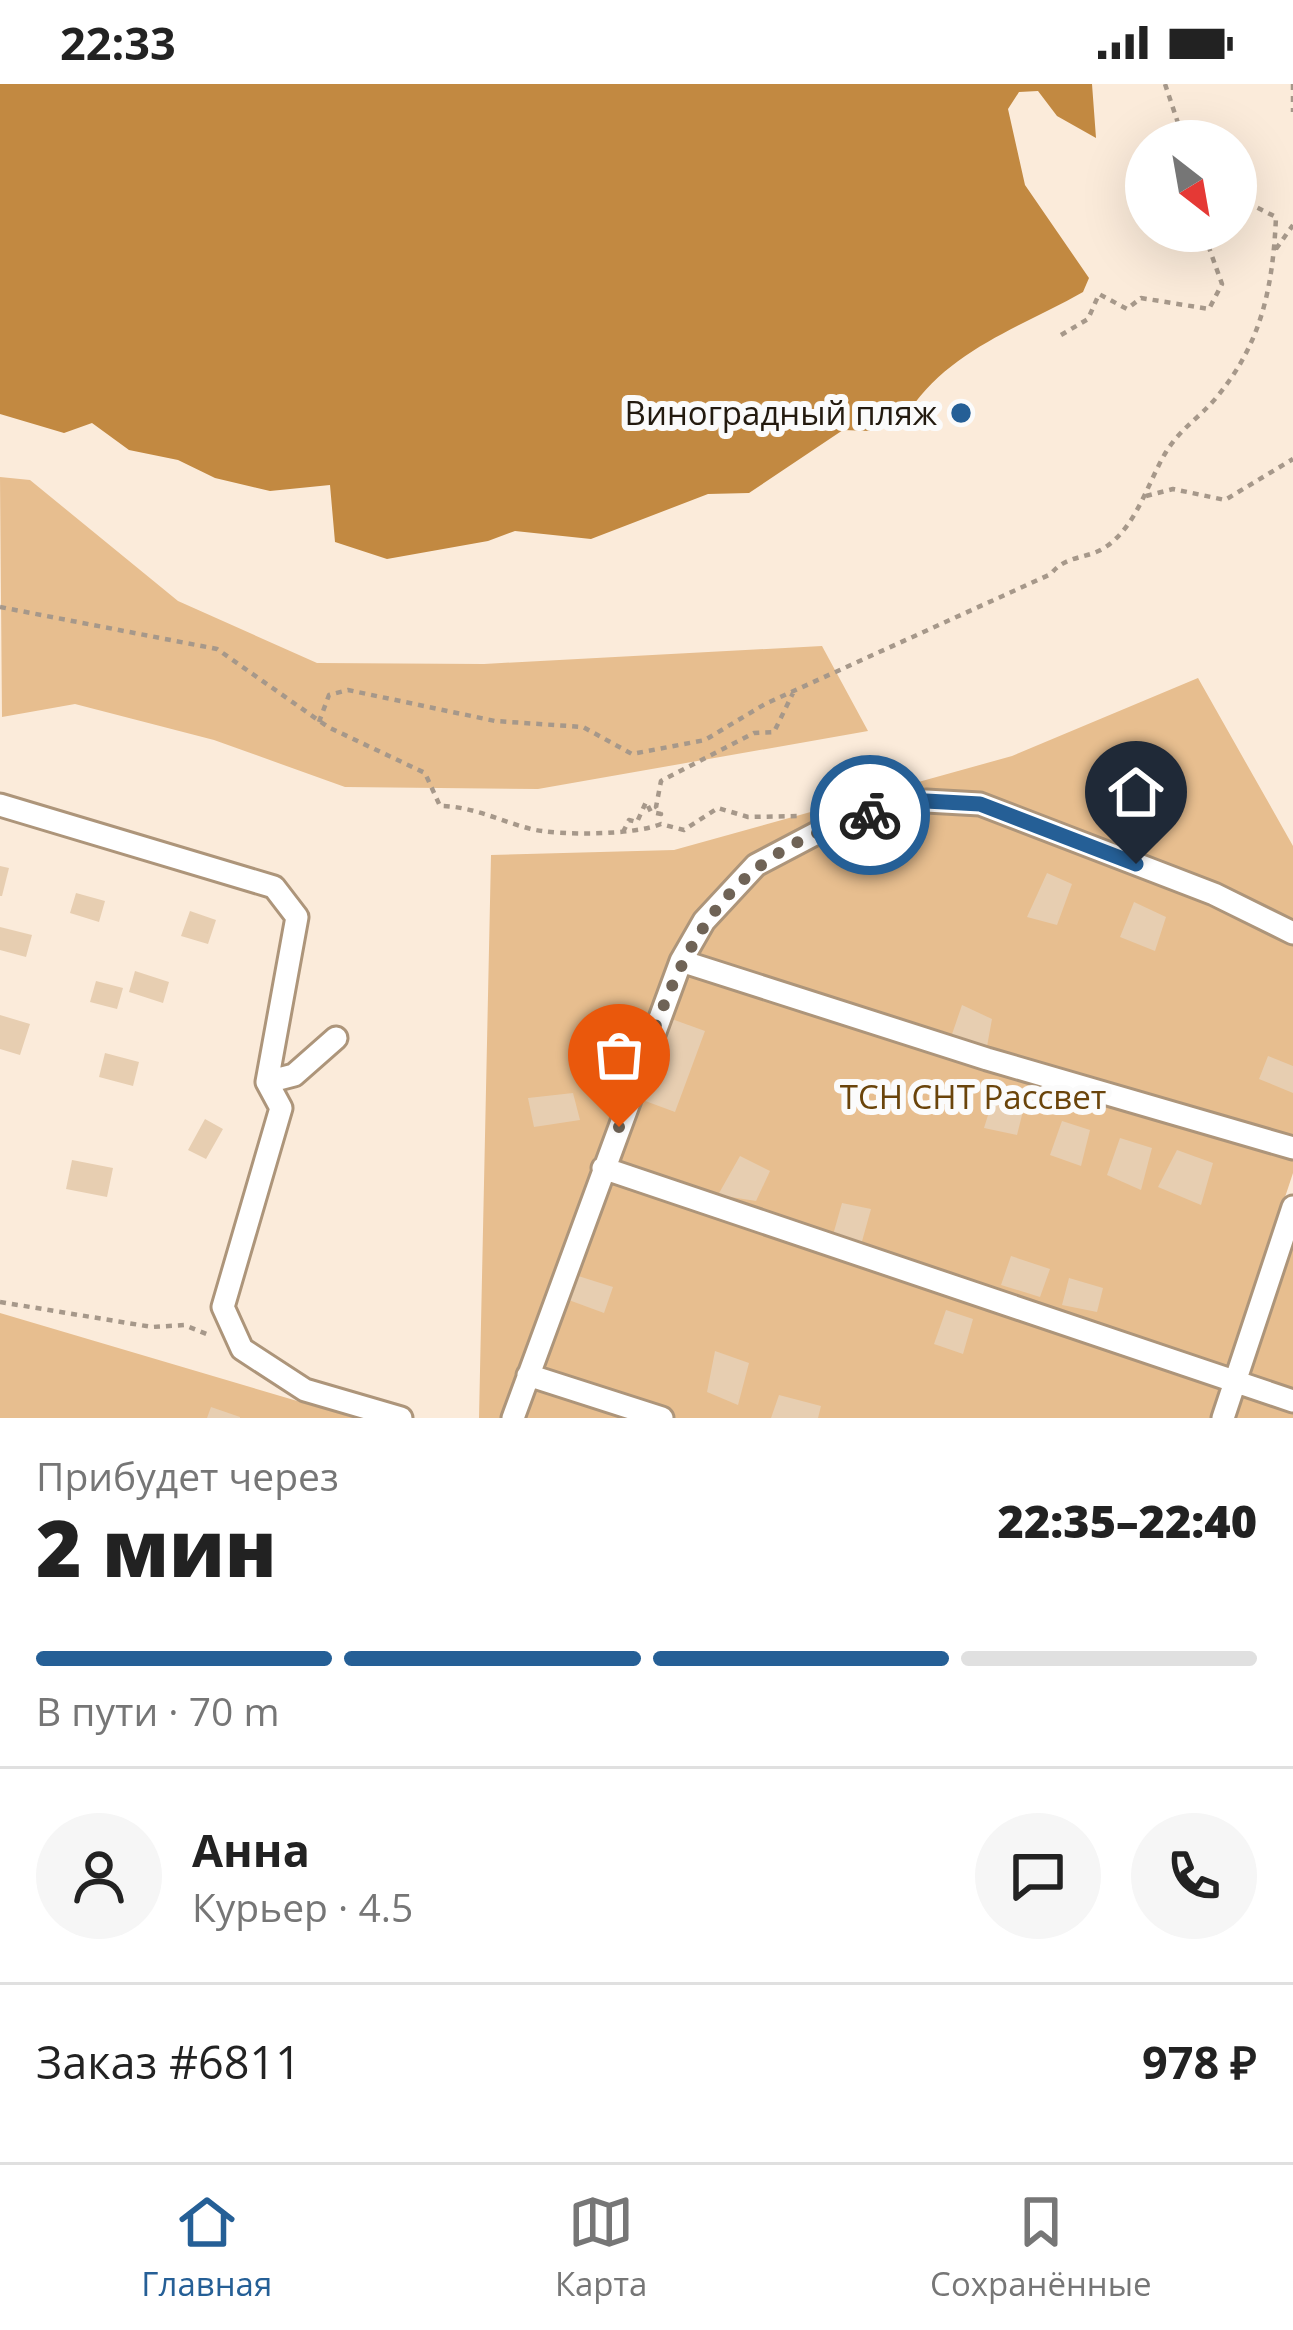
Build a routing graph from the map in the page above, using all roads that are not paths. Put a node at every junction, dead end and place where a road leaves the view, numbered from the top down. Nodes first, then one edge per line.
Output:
1 (0, 805) edge
2 (1293, 933) edge
3 (681, 961) junction
4 (336, 1038) dead end
5 (267, 1082) junction
6 (1293, 1148) edge
7 (603, 1168) junction
8 (1293, 1207) edge
9 (528, 1375) junction
10 (1235, 1383) junction
11 (1293, 1401) edge
12 (401, 1418) edge
13 (513, 1418) edge
14 (662, 1418) edge
15 (1223, 1418) edge

1 - 5 street
2 - 3 street
3 - 6 street
3 - 7 street
4 - 5 street
5 - 12 street
7 - 9 street
7 - 10 street
8 - 10 street
9 - 13 street
9 - 14 street
10 - 11 street
10 - 15 street

